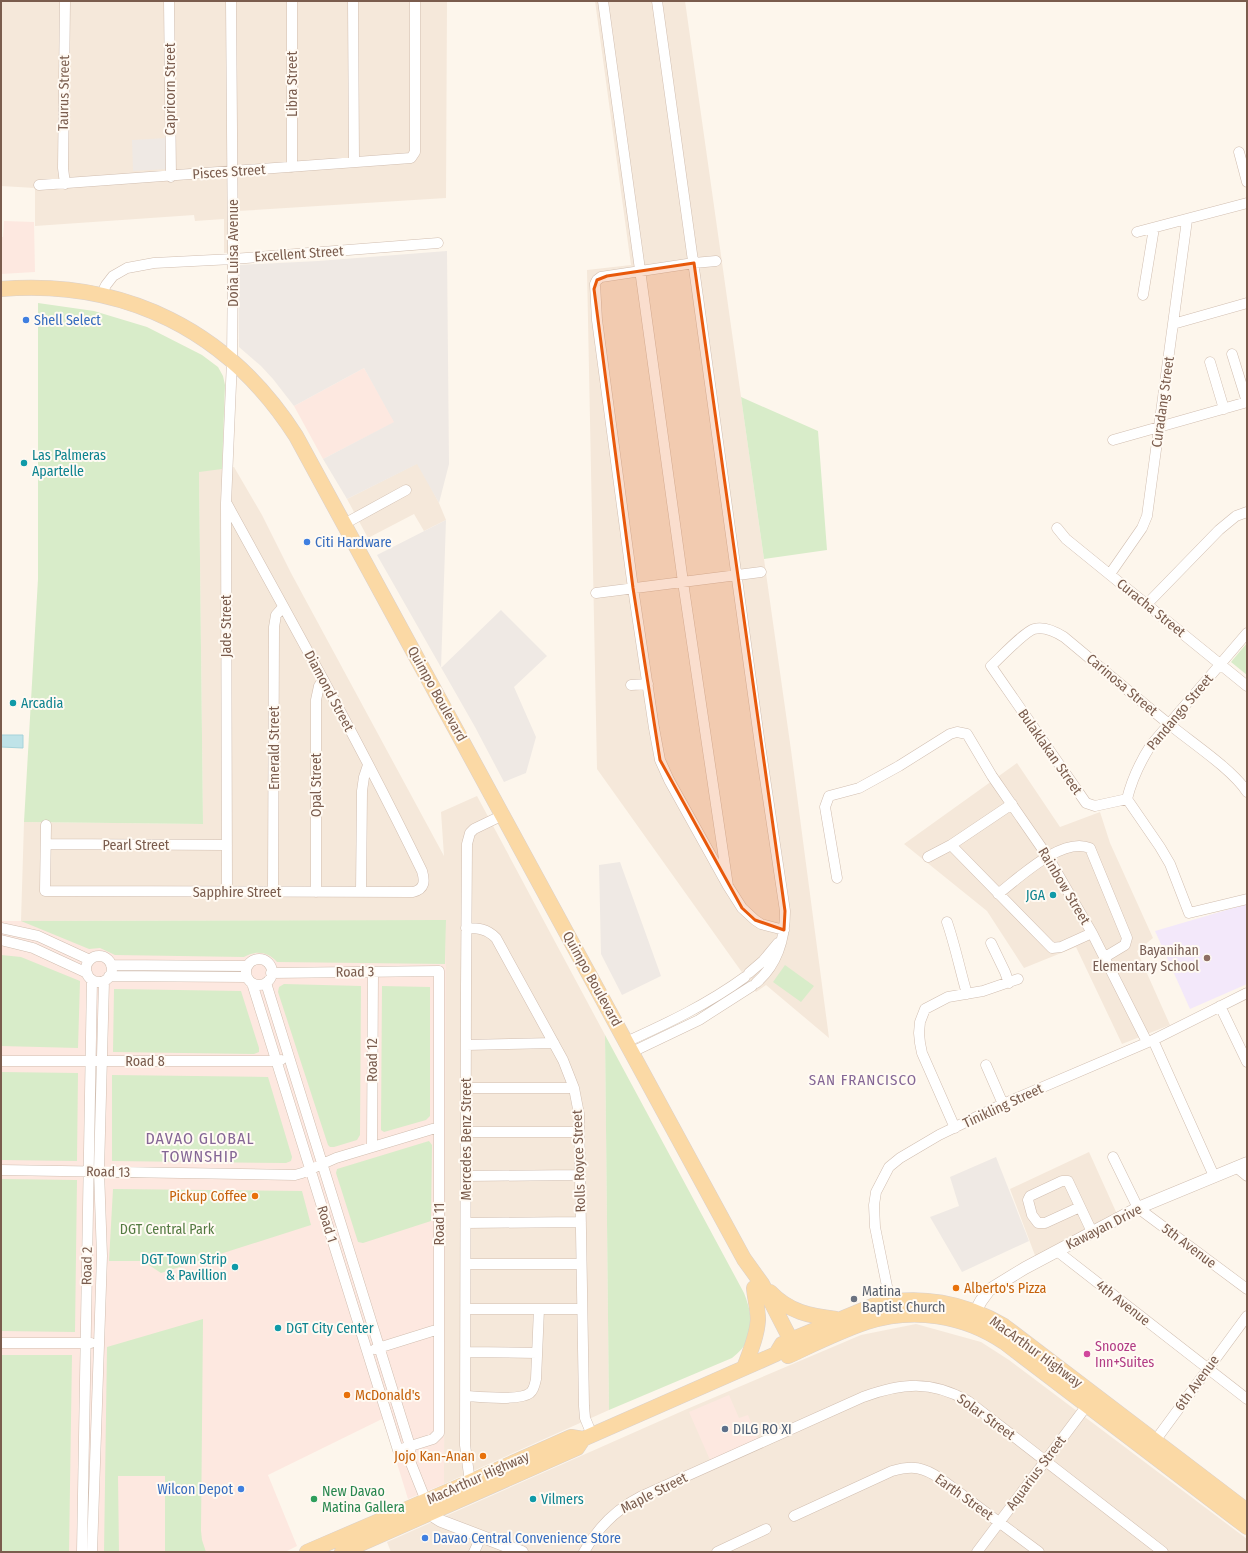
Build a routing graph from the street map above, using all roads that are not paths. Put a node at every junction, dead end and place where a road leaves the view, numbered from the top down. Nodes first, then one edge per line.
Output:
1 (65, 1) edge
2 (169, 1) edge
3 (231, 1) edge
4 (292, 1) edge
5 (353, 1) edge
6 (416, 1) edge
7 (603, 1) edge
8 (657, 1) edge
9 (1239, 152) dead end
10 (354, 162) junction
11 (292, 167) junction
12 (232, 172) junction
13 (171, 177) junction
14 (1247, 182) edge
15 (65, 184) junction
16 (39, 185) dead end
17 (1247, 203) edge
18 (1187, 220) junction
19 (1154, 228) junction
20 (1137, 232) dead end
21 (438, 243) dead end
22 (233, 259) junction
23 (716, 261) dead end
24 (694, 263) junction
25 (641, 271) junction
26 (1, 289) edge
27 (101, 295) junction
28 (1143, 295) dead end
29 (1247, 303) edge
30 (1173, 324) junction
31 (1232, 354) dead end
32 (232, 360) junction
33 (1210, 362) dead end
34 (1247, 402) edge
35 (1224, 409) junction
36 (1160, 427) junction
37 (1113, 440) dead end
38 (406, 490) dead end
39 (226, 503) junction
40 (1247, 512) edge
41 (344, 524) junction
42 (1058, 528) dead end
43 (761, 572) dead end
44 (1110, 574) junction
45 (737, 575) junction
46 (683, 582) junction
47 (633, 588) junction
48 (596, 593) dead end
49 (1147, 604) junction
50 (283, 607) junction
51 (1247, 633) edge
52 (1221, 664) junction
53 (991, 666) joint
54 (323, 680) junction
55 (648, 684) junction
56 (631, 685) dead end
57 (1247, 686) edge
58 (1168, 724) junction
59 (368, 765) junction
60 (1247, 792) edge
61 (1127, 799) junction
62 (1012, 804) junction
63 (503, 815) junction
64 (46, 825) dead end
65 (46, 844) junction
66 (226, 845) junction
67 (951, 845) junction
68 (1048, 857) junction
69 (928, 858) dead end
70 (837, 878) dead end
71 (424, 883) joint
72 (728, 886) junction
73 (227, 892) junction
74 (273, 892) junction
75 (316, 892) junction
76 (361, 892) junction
77 (998, 894) junction
78 (1247, 899) edge
79 (947, 922) dead end
80 (1, 928) edge
81 (466, 928) junction
82 (1092, 933) junction
83 (783, 934) junction
84 (1, 940) edge
85 (991, 943) dead end
86 (1105, 957) junction
87 (90, 960) junction
88 (111, 965) junction
89 (248, 966) junction
90 (439, 971) joint
91 (373, 972) junction
92 (271, 973) junction
93 (90, 976) junction
94 (107, 978) junction
95 (250, 980) junction
96 (266, 982) junction
97 (735, 984) junction
98 (1247, 993) edge
99 (742, 994) junction
100 (967, 994) junction
101 (1220, 1006) junction
102 (1150, 1041) junction
103 (554, 1043) junction
104 (466, 1045) junction
105 (629, 1047) junction
106 (289, 1058) junction
107 (1, 1061) edge
108 (91, 1061) junction
109 (102, 1061) junction
110 (277, 1061) junction
111 (1247, 1062) edge
112 (986, 1065) dead end
113 (467, 1088) junction
114 (574, 1088) junction
115 (1002, 1104) junction
116 (439, 1127) junction
117 (955, 1128) junction
118 (466, 1132) junction
119 (579, 1132) junction
120 (372, 1147) junction
121 (1113, 1156) dead end
122 (322, 1164) junction
123 (1242, 1165) edge
124 (1, 1170) edge
125 (310, 1170) junction
126 (94, 1171) junction
127 (580, 1175) junction
128 (466, 1176) junction
129 (1214, 1176) junction
130 (1247, 1176) edge
131 (1080, 1207) junction
132 (1138, 1208) junction
133 (337, 1212) junction
134 (325, 1216) junction
135 (581, 1222) junction
136 (466, 1223) junction
137 (1092, 1232) junction
138 (1057, 1251) junction
139 (88, 1255) junction
140 (102, 1256) junction
141 (466, 1264) junction
142 (582, 1264) junction
143 (758, 1286) junction
144 (1247, 1289) edge
145 (890, 1301) junction
146 (539, 1309) junction
147 (582, 1309) junction
148 (466, 1310) junction
149 (975, 1312) junction
150 (1247, 1316) edge
151 (838, 1319) junction
152 (439, 1329) junction
153 (99, 1342) junction
154 (1, 1343) edge
155 (86, 1343) junction
156 (380, 1347) junction
157 (787, 1349) junction
158 (368, 1351) junction
159 (466, 1352) junction
160 (537, 1353) junction
161 (744, 1368) junction
162 (1207, 1369) junction
163 (392, 1386) junction
164 (380, 1390) junction
165 (466, 1396) junction
166 (1247, 1399) edge
167 (1091, 1400) junction
168 (588, 1437) junction
169 (410, 1446) junction
170 (1151, 1446) junction
171 (398, 1450) junction
172 (739, 1453) joint
173 (410, 1461) junction
174 (1045, 1461) junction
175 (84, 1470) junction
176 (94, 1470) junction
177 (470, 1482) junction
178 (429, 1507) junction
179 (1247, 1511) edge
180 (794, 1516) dead end
181 (999, 1522) junction
182 (1247, 1527) edge
183 (766, 1529) dead end
184 (481, 1537) junction
185 (330, 1548) edge
186 (82, 1552) edge
187 (92, 1552) edge
188 (307, 1552) edge
189 (342, 1552) edge
190 (474, 1552) edge
191 (522, 1552) edge
192 (584, 1552) edge
193 (717, 1552) edge
194 (977, 1552) edge
195 (1039, 1552) edge
196 (1163, 1552) edge

1 - 15 street, Taurus Street
2 - 13 street, Capricorn Street
3 - 12 street, Doña Luisa Avenue
4 - 11 street, Libra Street
5 - 10 street
6 - 10 street, Pisces Street
7 - 25 street
8 - 24 street
9 - 14 street
10 - 11 street, Pisces Street
11 - 12 street, Pisces Street
12 - 13 street, Pisces Street
12 - 22 street, Doña Luisa Avenue
13 - 15 street, Pisces Street
15 - 16 street, Pisces Street
17 - 18 street
18 - 19 street
18 - 30 street, Curadang Street
19 - 20 street
19 - 28 street
21 - 22 street, Excellent Street
22 - 27 street, Excellent Street
22 - 32 street, Doña Luisa Avenue
23 - 24 street
24 - 25 street
24 - 45 street
25 - 46 street
25 - 47 street
26 - 27 main road, Quimpo Boulevard
27 - 32 main road, Quimpo Boulevard
29 - 30 street
30 - 36 street, Curadang Street
31 - 34 street
32 - 39 street, Jade Street
32 - 41 main road, Quimpo Boulevard
33 - 35 street
34 - 35 street
35 - 36 street
36 - 37 street
36 - 44 street, Curadang Street
38 - 41 street
39 - 50 street, Diamond Street
39 - 66 street, Jade Street
40 - 49 street
41 - 63 main road, Quimpo Boulevard
42 - 44 street, Curacha Street
43 - 45 street
44 - 49 street, Curacha Street
45 - 46 street
45 - 83 street
46 - 47 street
46 - 72 street
47 - 48 street
47 - 55 street
49 - 52 street, Curacha Street
50 - 54 street, Diamond Street
50 - 74 street, Emerald Street
51 - 52 street, Pandango Street
52 - 57 street, Curacha Street
52 - 58 street, Pandango Street
53 - 58 street, Carinosa Street
53 - 61 street, Bulaklakan Street
54 - 59 street, Diamond Street
54 - 75 street, Opal Street
55 - 56 street
55 - 72 street
58 - 60 street, Carinosa Street
58 - 61 street, Pandango Street
59 - 71 street, Diamond Street
59 - 76 street
61 - 78 street
62 - 67 street
62 - 68 street, Rainbow Street
62 - 70 street, Rainbow Street
63 - 81 street, Mercedes Benz Street
63 - 105 main road, Quimpo Boulevard
64 - 65 street
65 - 66 street, Pearl Street
65 - 73 street, Sapphire Street
66 - 73 street, Jade Street
67 - 69 street
67 - 77 street
68 - 77 street
68 - 82 street, Rainbow Street
68 - 86 street
71 - 76 street, Sapphire Street
72 - 83 street
73 - 74 street, Sapphire Street
74 - 75 street, Sapphire Street
75 - 76 street, Sapphire Street
77 - 82 street
79 - 100 street
80 - 87 street
81 - 103 street, Rolls Royce Street
81 - 104 street, Mercedes Benz Street
82 - 86 street, Rainbow Street
83 - 97 street
83 - 99 street
84 - 93 street
85 - 100 street
86 - 102 street, Rainbow Street
87 - 88 street
87 - 93 street
88 - 89 street
88 - 94 street
89 - 92 street
89 - 95 street
90 - 91 street, Road 3
90 - 116 street, Road 11
91 - 92 street, Road 3
91 - 120 street, Road 12
92 - 96 street
93 - 94 street
93 - 108 street, Road 2
94 - 95 street
94 - 109 street, Road 2
95 - 96 street
95 - 110 street, Road 1
96 - 106 street, Road 1
97 - 99 street
97 - 105 street
98 - 101 street, Tinikling Street
99 - 105 street
100 - 117 street
101 - 102 street, Tinikling Street
101 - 111 street
102 - 115 street, Tinikling Street
102 - 129 street, Rainbow Street
103 - 104 street
103 - 114 street, Rolls Royce Street
104 - 113 street, Mercedes Benz Street
105 - 143 main road, Quimpo Boulevard
106 - 110 street, Road 8
106 - 122 street, Road 1
107 - 108 street, Road 8
108 - 109 street, Road 8
108 - 126 street, Road 2
109 - 110 street, Road 8
109 - 126 street, Road 2
110 - 125 street, Road 1
112 - 115 street
113 - 114 street
113 - 118 street, Mercedes Benz Street
114 - 119 street, Rolls Royce Street
115 - 117 street, Tinikling Street
116 - 120 street, Road 13
116 - 152 street, Road 11
117 - 145 street, Tinikling Street
118 - 119 street
118 - 128 street, Mercedes Benz Street
119 - 127 street, Rolls Royce Street
120 - 122 street, Road 13
121 - 132 street, 5th Avenue
122 - 125 street, Road 13
122 - 133 street, Road 1
123 - 129 street, Kawayan Drive
123 - 130 street
124 - 126 street, Road 13
125 - 126 street, Road 13
125 - 134 street, Road 1
126 - 139 street, Road 2
126 - 140 street, Road 2
127 - 128 street
127 - 135 street, Rolls Royce Street
128 - 136 street, Mercedes Benz Street
129 - 132 street, Kawayan Drive
131 - 131 street
131 - 137 street
132 - 137 street, Kawayan Drive
132 - 144 street, 5th Avenue
133 - 134 street
133 - 156 street, Road 1
134 - 158 street, Road 1
135 - 136 street
135 - 142 street, Rolls Royce Street
136 - 141 street, Mercedes Benz Street
137 - 138 street, Kawayan Drive
138 - 149 street, Kawayan Drive
138 - 162 street, 4th Avenue
139 - 140 street
139 - 155 street, Road 2
140 - 153 street, Road 2
141 - 142 street
141 - 148 street, Mercedes Benz Street
142 - 147 street, Rolls Royce Street
143 - 151 main road
143 - 157 main road, Quimpo Boulevard
143 - 161 main road
145 - 149 main road, MacArthur Highway
145 - 151 main road, MacArthur Highway
146 - 147 street
146 - 148 street
146 - 160 street
147 - 168 street, Rolls Royce Street
148 - 159 street, Mercedes Benz Street
149 - 167 main road, MacArthur Highway
150 - 162 street, 6th Avenue
151 - 157 main road, MacArthur Highway
152 - 156 street
152 - 169 street, Road 11
153 - 155 street
153 - 176 street, Road 2
154 - 155 street
155 - 175 street, Road 2
156 - 158 street
156 - 163 street, Road 1
157 - 161 main road, MacArthur Highway
157 - 167 main road, MacArthur Highway
158 - 164 street, Road 1
159 - 160 street
159 - 165 street, Mercedes Benz Street
160 - 165 street
161 - 168 main road, MacArthur Highway
162 - 166 street, 4th Avenue
162 - 170 street, 6th Avenue
163 - 164 street
163 - 169 street, Road 1
164 - 171 street, Road 1
165 - 177 street, Mercedes Benz Street
167 - 170 main road, MacArthur Highway
167 - 174 street, Aquarius Street
168 - 177 main road, MacArthur Highway
168 - 178 main road, MacArthur Highway
169 - 171 street, Road 11
169 - 173 street, Road 1
170 - 179 main road, MacArthur Highway
170 - 182 main road, MacArthur Highway
171 - 173 street, Road 1
172 - 174 street, Solar Street
172 - 192 street, Maple Street
173 - 178 street, Road 1
174 - 181 street, Aquarius Street
174 - 196 street, Solar Street
175 - 176 street
175 - 186 street, Road 2
176 - 187 street, Road 2
177 - 178 main road, MacArthur Highway
178 - 184 street
178 - 185 main road, MacArthur Highway
178 - 189 main road, MacArthur Highway
180 - 181 street, Earth Street
181 - 194 street, Aquarius Street
181 - 195 street, Earth Street
183 - 193 street
184 - 190 street
184 - 191 street
185 - 188 main road, MacArthur Highway

